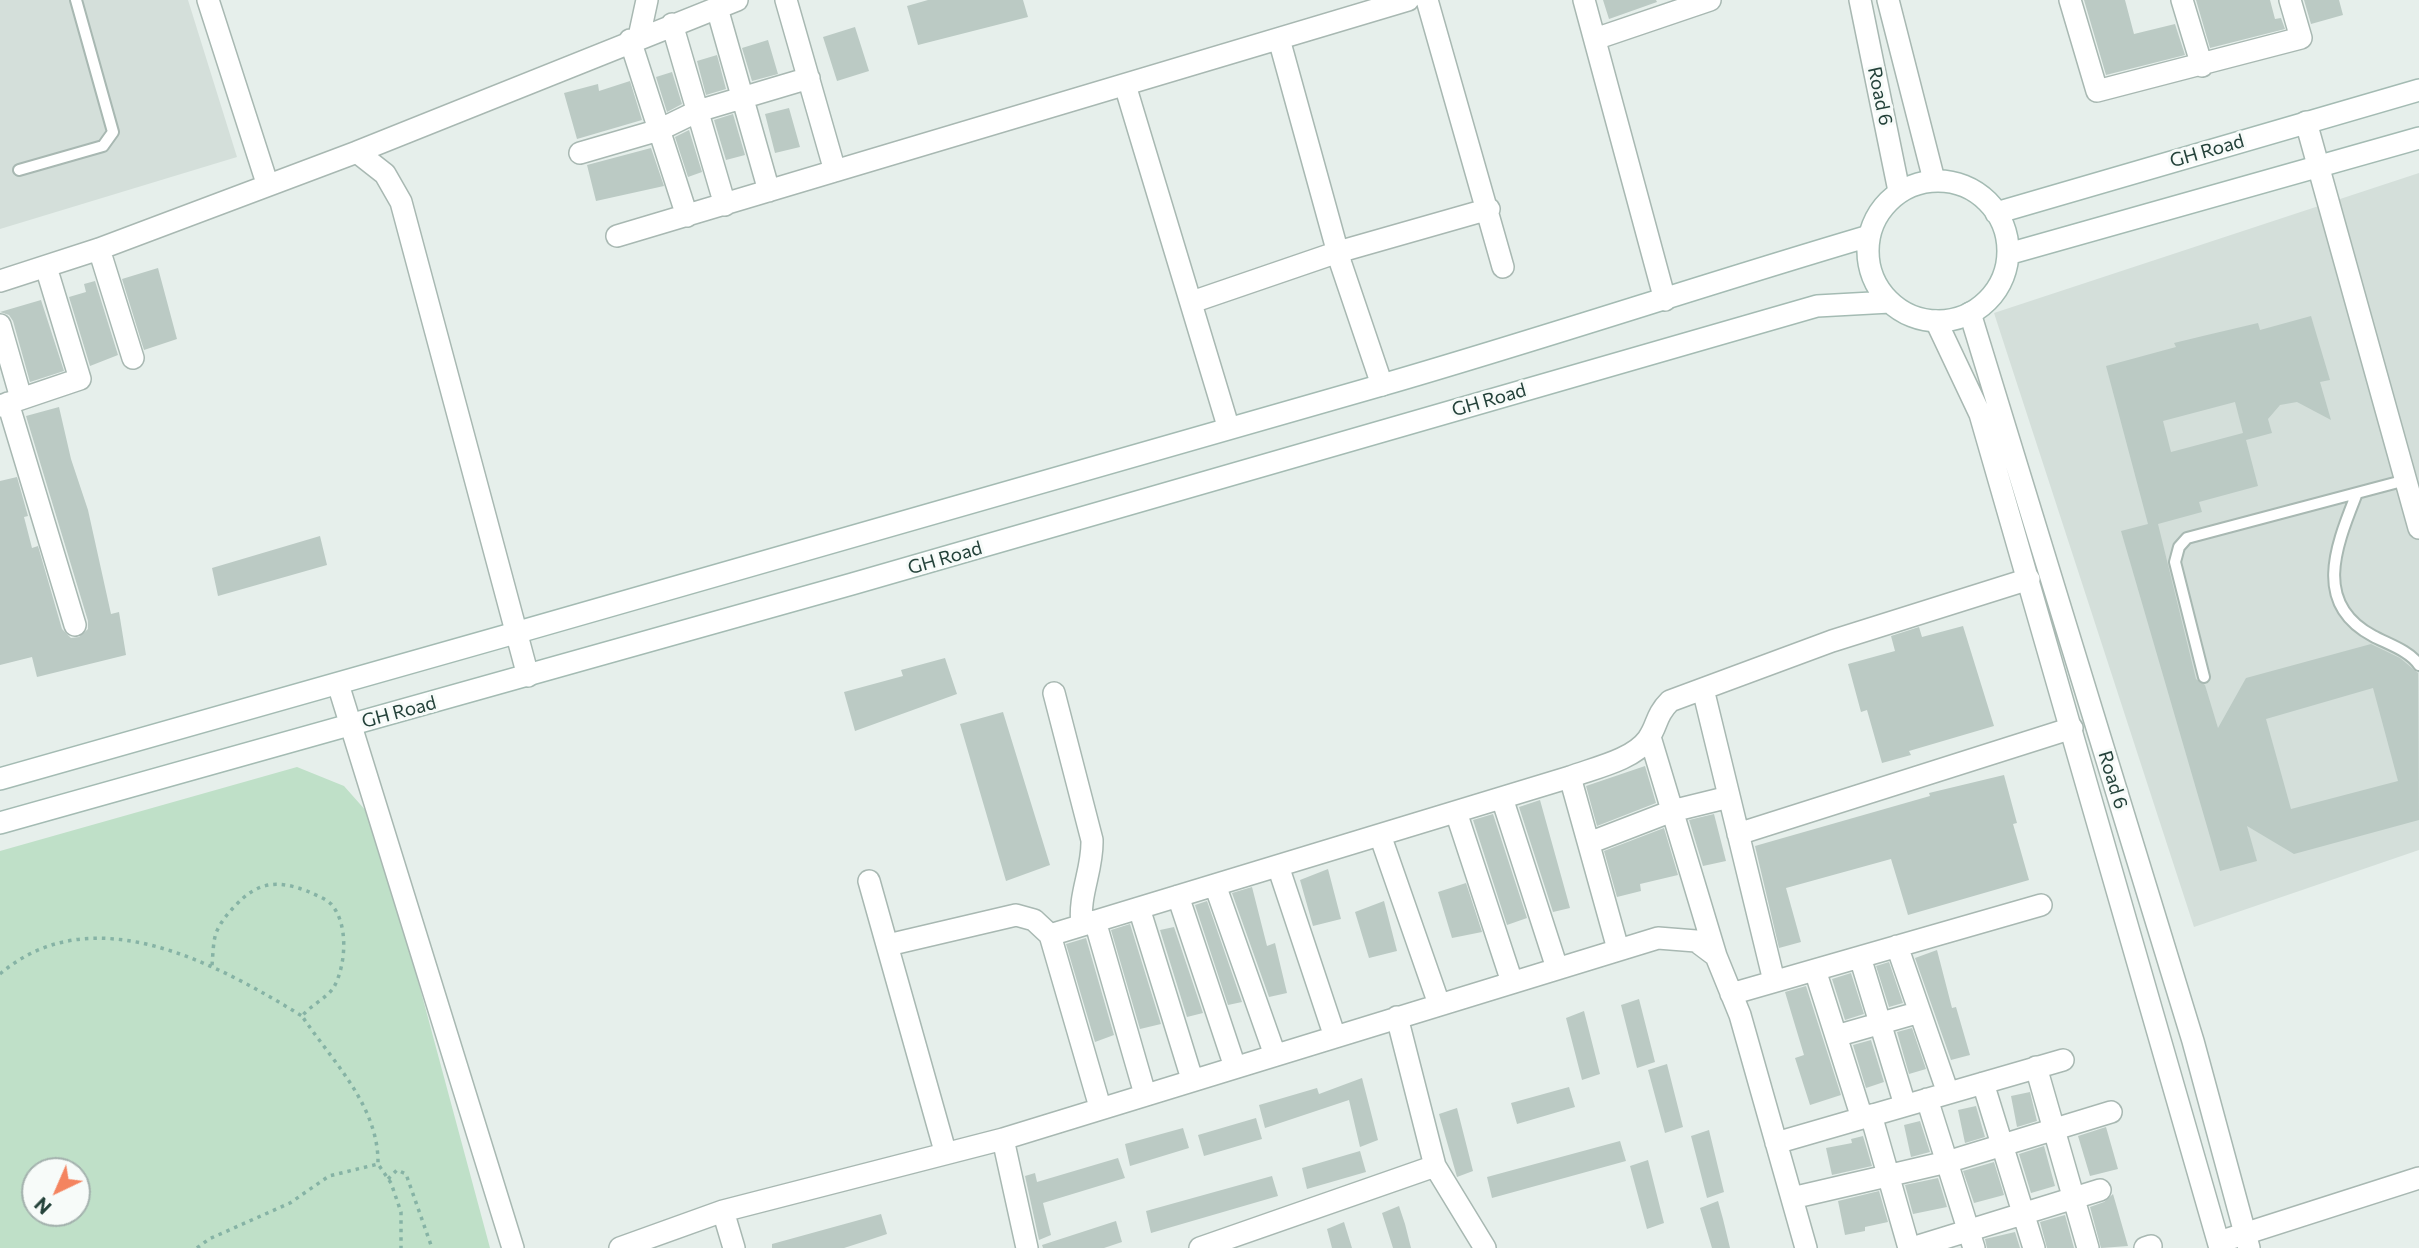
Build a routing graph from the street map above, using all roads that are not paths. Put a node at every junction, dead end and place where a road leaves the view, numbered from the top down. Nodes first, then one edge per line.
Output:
1 (76, 0) edge
2 (208, 0) edge
3 (647, 0) edge
4 (786, 0) edge
5 (1408, 0) edge
6 (1427, 0) edge
7 (1584, 0) edge
8 (1710, 0) edge
9 (1860, 0) edge
10 (1888, 0) edge
11 (2070, 0) edge
12 (2182, 0) edge
13 (2290, 0) edge
14 (727, 4) edge
15 (672, 24) junction
16 (634, 38) junction
17 (1279, 39) junction
18 (1595, 39) junction
19 (2202, 66) junction
20 (809, 78) junction
21 (1125, 85) junction
22 (2419, 90) edge
23 (742, 97) junction
24 (698, 111) junction
25 (2306, 122) junction
26 (659, 130) junction
27 (2419, 138) edge
28 (357, 152) junction
29 (580, 153) dead end
30 (2318, 166) junction
31 (19, 170) dead end
32 (835, 172) junction
33 (1934, 180) junction
34 (267, 183) junction
35 (769, 191) junction
36 (1899, 191) junction
37 (725, 205) junction
38 (1489, 209) junction
39 (1996, 212) junction
40 (687, 216) junction
41 (617, 236) dead end
42 (1868, 236) junction
43 (99, 249) junction
44 (1338, 252) junction
45 (2008, 254) junction
46 (46, 267) junction
47 (1503, 267) dead end
48 (0, 281) edge
49 (1665, 300) junction
50 (1192, 302) junction
51 (1890, 302) junction
52 (1970, 313) junction
53 (1936, 321) junction
54 (0, 325) edge
55 (133, 358) dead end
56 (1382, 385) junction
57 (10, 402) edge
58 (1228, 426) junction
59 (2357, 493) junction
60 (2412, 493) edge
61 (2419, 528) edge
62 (2029, 579) junction
63 (75, 625) dead end
64 (517, 633) junction
65 (2419, 665) edge
66 (528, 676) junction
67 (2204, 677) dead end
68 (338, 684) junction
69 (1703, 689) junction
70 (1054, 694) dead end
71 (352, 725) junction
72 (2072, 728) junction
73 (1650, 737) junction
74 (1570, 778) junction
75 (0, 779) edge
76 (1729, 797) junction
77 (1502, 798) junction
78 (1672, 811) junction
79 (1456, 812) junction
80 (0, 823) edge
81 (1738, 834) junction
82 (1380, 835) junction
83 (1588, 843) junction
84 (1278, 866) junction
85 (869, 881) dead end
86 (1215, 885) junction
87 (1178, 896) junction
88 (2041, 905) dead end
89 (1139, 908) junction
90 (1089, 923) junction
91 (1050, 935) junction
92 (888, 945) junction
93 (1897, 946) junction
94 (1618, 949) junction
95 (1716, 956) junction
96 (1860, 957) junction
97 (1557, 968) junction
98 (1815, 970) junction
99 (1774, 981) junction
100 (1512, 982) junction
101 (1731, 993) junction
102 (1439, 1004) junction
103 (1920, 1012) junction
104 (1396, 1017) junction
105 (1880, 1023) junction
106 (1836, 1036) junction
107 (1335, 1037) junction
108 (1275, 1055) junction
109 (2063, 1060) dead end
110 (1235, 1067) junction
111 (2036, 1067) junction
112 (1192, 1079) junction
113 (1983, 1083) junction
114 (1948, 1093) junction
115 (1145, 1094) junction
116 (1927, 1099) junction
117 (1905, 1105) junction
118 (1100, 1107) junction
119 (2111, 1112) dead end
120 (1866, 1117) junction
121 (2054, 1129) junction
122 (1003, 1139) junction
123 (1776, 1143) junction
124 (2003, 1143) junction
125 (945, 1152) junction
126 (1947, 1162) junction
127 (1435, 1166) junction
128 (1890, 1175) junction
129 (2419, 1178) edge
130 (2100, 1190) dead end
131 (1792, 1198) junction
132 (2074, 1199) junction
133 (723, 1211) junction
134 (2025, 1214) junction
135 (1971, 1239) edge
136 (2248, 1241) edge
137 (2220, 1245) edge
138 (513, 1248) edge
139 (620, 1248) edge
140 (734, 1248) edge
141 (1027, 1248) edge
142 (1200, 1248) edge
143 (1485, 1248) edge
144 (1806, 1248) edge
145 (1910, 1248) edge
146 (2034, 1248) edge
147 (2088, 1248) edge

1 - 31 lane
2 - 34 street
3 - 16 street
4 - 20 street
5 - 17 street
6 - 38 street
7 - 18 street
8 - 18 street
9 - 36 street, Road 6
10 - 33 street, Road 6
11 - 19 street
12 - 19 street
13 - 19 street
14 - 15 street
14 - 23 street
15 - 16 street
15 - 24 street
16 - 26 street
16 - 28 street
17 - 21 street
17 - 44 street
18 - 49 street
20 - 23 street
20 - 32 street
21 - 32 street
21 - 50 street
22 - 25 street, GH Road
23 - 24 street
23 - 35 street
24 - 26 street
24 - 37 street
25 - 30 street
25 - 39 street, GH Road
26 - 29 street
26 - 40 street
27 - 30 street
28 - 34 street
28 - 64 street
30 - 45 street
30 - 60 street
32 - 35 street
33 - 36 street
33 - 39 street
34 - 43 street
35 - 37 street
36 - 42 street
37 - 40 street
38 - 44 street
38 - 47 street
39 - 45 street
40 - 41 street
42 - 49 street
42 - 51 street
43 - 46 street
43 - 55 street
44 - 50 street
44 - 56 street
45 - 52 street
46 - 48 street
46 - 57 street
49 - 56 street
50 - 58 street
51 - 53 street
51 - 66 street, GH Road
52 - 53 street
52 - 136 street, Road 6
53 - 62 street, Road 6
54 - 57 street
56 - 58 street
57 - 63 street
58 - 64 street
59 - 60 lane
59 - 65 lane
59 - 67 lane
60 - 61 street
62 - 69 street
62 - 72 street, Road 6
64 - 66 street
64 - 68 street
66 - 71 street, GH Road
68 - 71 street
68 - 75 street
69 - 73 street
69 - 76 street
70 - 90 street
71 - 80 street, GH Road
71 - 138 street
72 - 81 street
72 - 137 street, Road 6
73 - 74 street
73 - 78 street
74 - 77 street
74 - 83 street
76 - 78 street
76 - 81 street
77 - 79 street
77 - 97 street
78 - 83 street
78 - 95 street
79 - 82 street
79 - 100 street
81 - 99 street
82 - 84 street
82 - 102 street
83 - 94 street
84 - 86 street
84 - 107 street
85 - 92 street
86 - 87 street
86 - 108 street
87 - 89 street
87 - 110 street
88 - 93 street
89 - 90 street
89 - 112 street
90 - 91 street
90 - 115 street
91 - 92 street
91 - 118 street
92 - 125 street
93 - 96 street
93 - 103 street
94 - 95 street
94 - 97 street
95 - 101 street
96 - 98 street
96 - 105 street
97 - 100 street
98 - 99 street
98 - 106 street
99 - 101 street
100 - 102 street
101 - 123 street
102 - 104 street
103 - 105 street
103 - 114 street
104 - 107 street
104 - 127 street
105 - 106 street
105 - 117 street
106 - 120 street
107 - 108 street
108 - 110 street
109 - 111 street
110 - 112 street
111 - 113 street
111 - 121 street
112 - 115 street
113 - 114 street
113 - 124 street
114 - 116 street
115 - 118 street
116 - 117 street
116 - 126 street
117 - 120 street
118 - 122 street
119 - 121 street
120 - 123 street
120 - 128 street
121 - 124 street
121 - 132 street
122 - 125 street
122 - 141 street
123 - 131 street
124 - 126 street
124 - 134 street
125 - 133 street
126 - 128 street
126 - 135 street
127 - 142 street
127 - 143 street
128 - 131 street
128 - 145 street
129 - 136 street
130 - 132 street
131 - 144 street
132 - 134 street
132 - 147 street
133 - 139 street
133 - 140 street
134 - 135 street
134 - 146 street
135 - 145 street
136 - 137 street

